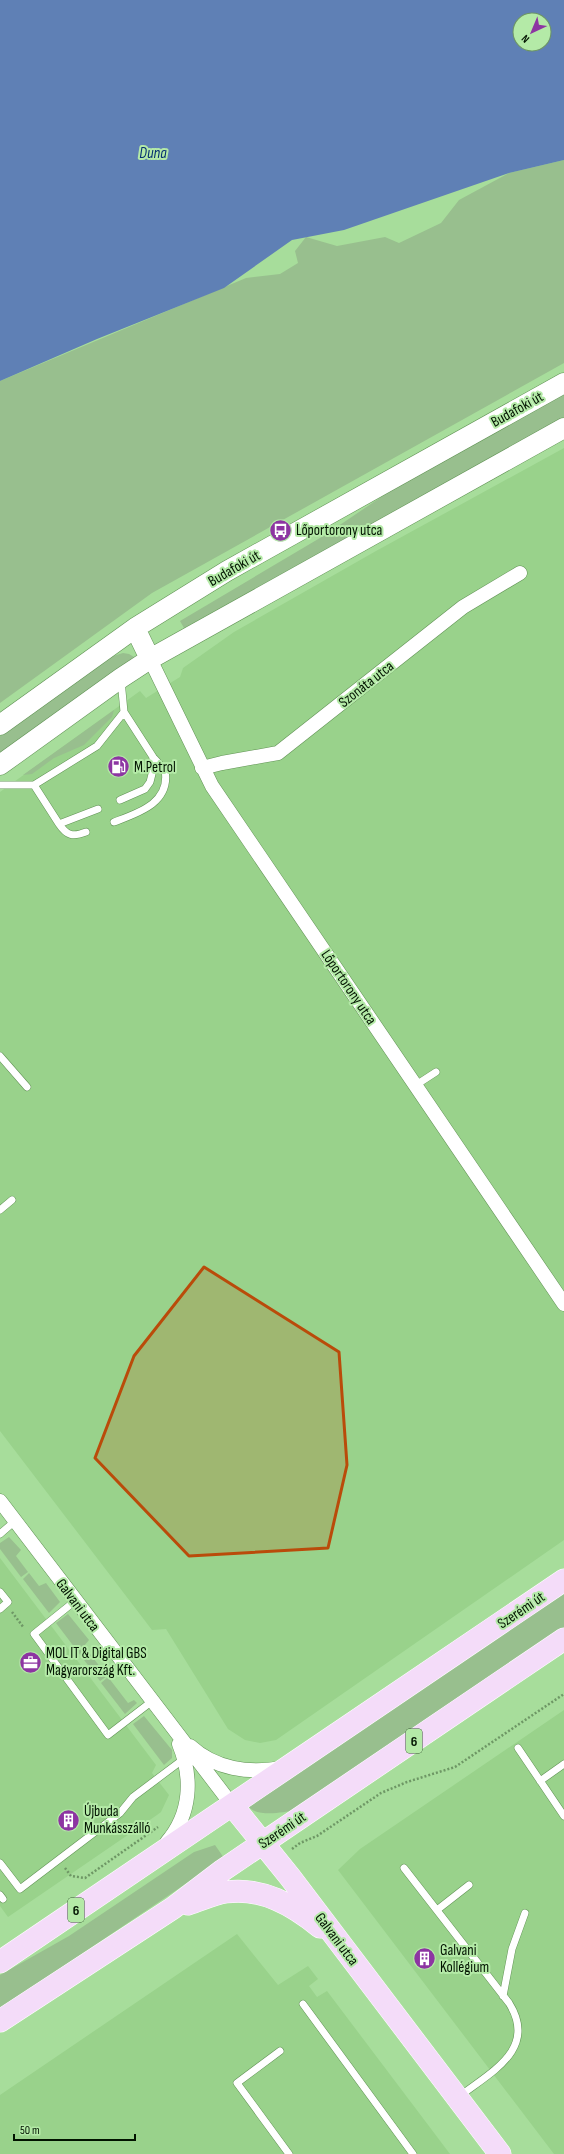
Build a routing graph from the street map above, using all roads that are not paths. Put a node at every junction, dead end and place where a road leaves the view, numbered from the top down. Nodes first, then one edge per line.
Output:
1 (564, 383) edge
2 (564, 428) edge
3 (520, 573) dead end
4 (135, 628) junction
5 (150, 659) junction
6 (120, 678) junction
7 (124, 712) junction
8 (0, 725) edge
9 (153, 757) junction
10 (0, 766) edge
11 (202, 768) junction
12 (0, 785) edge
13 (34, 785) junction
14 (120, 800) dead end
15 (98, 809) dead end
16 (114, 822) dead end
17 (60, 824) junction
18 (86, 832) dead end
19 (0, 1056) edge
20 (436, 1072) dead end
21 (416, 1085) junction
22 (28, 1087) dead end
23 (12, 1200) dead end
24 (0, 1210) edge
25 (560, 1289) edge
26 (564, 1304) edge
27 (0, 1501) edge
28 (15, 1521) junction
29 (0, 1534) edge
30 (564, 1580) edge
31 (0, 1592) edge
32 (75, 1601) junction
33 (0, 1608) edge
34 (564, 1639) edge
35 (151, 1702) junction
36 (171, 1728) junction
37 (518, 1748) dead end
38 (185, 1758) junction
39 (564, 1764) edge
40 (289, 1766) junction
41 (540, 1781) junction
42 (232, 1805) junction
43 (564, 1816) edge
44 (263, 1842) junction
45 (153, 1858) junction
46 (0, 1862) edge
47 (404, 1868) dead end
48 (470, 1885) dead end
49 (173, 1908) junction
50 (437, 1910) junction
51 (526, 1913) dead end
52 (341, 1944) junction
53 (0, 1962) edge
54 (503, 1996) junction
55 (303, 2004) dead end
56 (0, 2021) edge
57 (280, 2051) dead end
58 (457, 2098) junction
59 (288, 2154) edge
60 (413, 2154) edge
61 (500, 2154) edge

1 - 4 main road, Budafoki út
2 - 5 main road
3 - 11 street, Szonáta utca
4 - 5 main road
4 - 8 main road, Budafoki út
5 - 6 main road
5 - 11 street, Lőportorony utca
6 - 7 lane
6 - 10 main road
7 - 9 lane
7 - 13 lane
9 - 14 lane
9 - 16 lane
11 - 21 street, Lőportorony utca
12 - 13 lane
13 - 17 lane
15 - 17 lane
17 - 18 lane
19 - 22 lane
20 - 21 lane
21 - 25 street, Lőportorony utca
23 - 24 lane
25 - 26 street, Lőportorony utca
27 - 28 street, Galvani utca
28 - 29 lane
28 - 32 street, Galvani utca
30 - 40 main road, Szerémi út / 6
31 - 33 lane
32 - 35 street, Galvani utca
32 - 35 lane
34 - 44 main road, Szerémi út / 6
35 - 36 street, Galvani utca
36 - 38 street, Galvani utca
36 - 40 street, Galvani utca
36 - 42 street, Galvani utca
37 - 41 lane
38 - 45 street, Galvani utca
38 - 46 lane
39 - 41 lane
40 - 42 main road, Szerémi út / 6
41 - 43 lane
42 - 44 main road, Galvani utca
42 - 45 main road, Szerémi út / 6
44 - 49 main road, Szerémi út / 6
44 - 52 main road, Galvani utca
45 - 53 main road, Szerémi út / 6
47 - 50 lane
48 - 50 lane
49 - 52 main road
49 - 56 main road, Szerémi út / 6
50 - 54 lane
51 - 54 lane
52 - 58 main road, Galvani utca
54 - 58 lane
55 - 60 lane
57 - 59 lane
58 - 61 main road, Galvani utca

